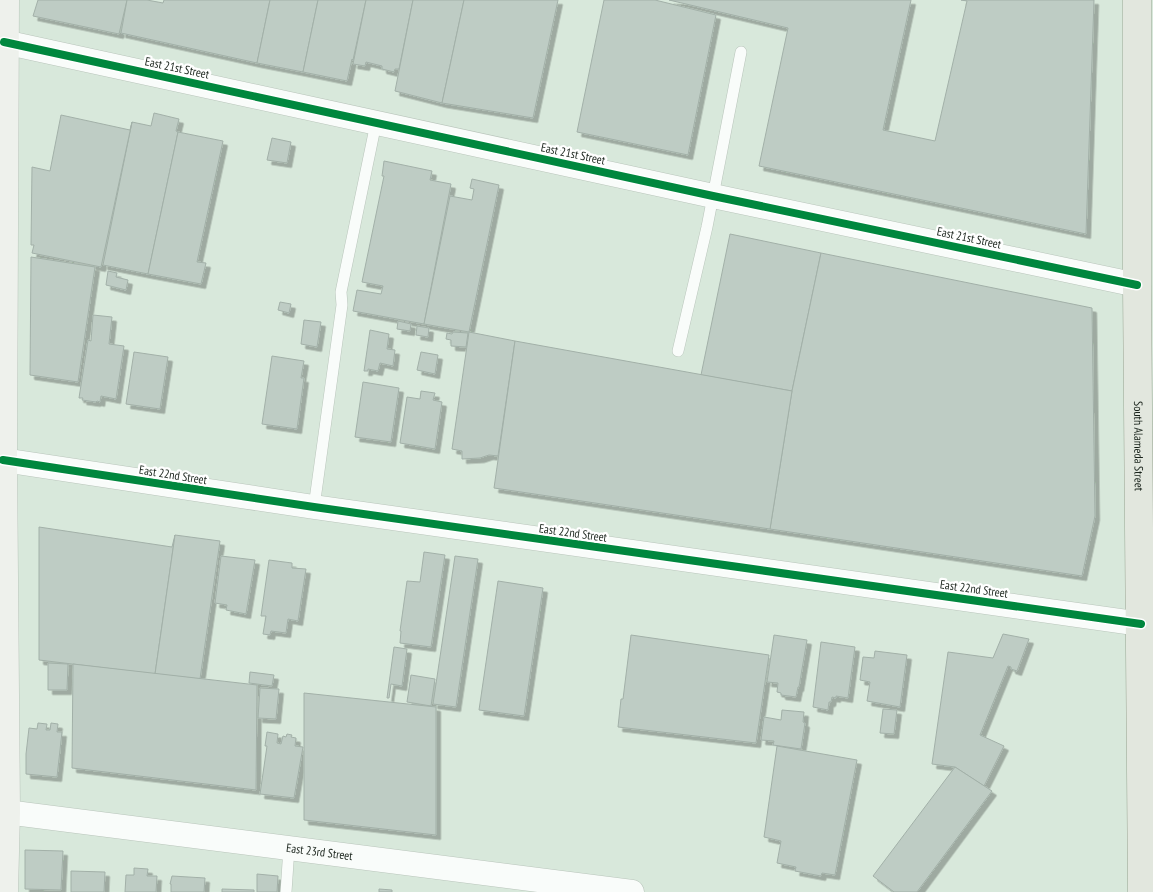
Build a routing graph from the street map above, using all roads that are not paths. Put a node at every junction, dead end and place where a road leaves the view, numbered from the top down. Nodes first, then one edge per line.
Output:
1 (5, 0) edge
2 (1137, 0) edge
3 (4, 42) junction
4 (741, 52) dead end
5 (376, 123) junction
6 (713, 196) junction
7 (1141, 285) junction
8 (678, 351) dead end
9 (3, 460) junction
10 (314, 508) junction
11 (1141, 624) junction
12 (1147, 654) edge
13 (6, 812) junction
14 (289, 848) junction
15 (4, 892) edge
16 (286, 892) edge
17 (632, 892) edge
18 (1142, 892) edge

1 - 3 main road
2 - 7 main road, South Alameda Street
3 - 5 street, East 21st Street
3 - 9 main road
4 - 6 lane
5 - 6 street, East 21st Street
5 - 10 lane
6 - 7 street, East 21st Street
6 - 8 lane
7 - 11 main road, South Alameda Street
9 - 10 street, East 22nd Street
9 - 13 main road
10 - 11 street, East 22nd Street
11 - 12 main road, South Alameda Street
12 - 18 main road, South Alameda Street
13 - 14 street, East 23rd Street
13 - 15 main road
14 - 16 lane
14 - 17 street, East 23rd Street

